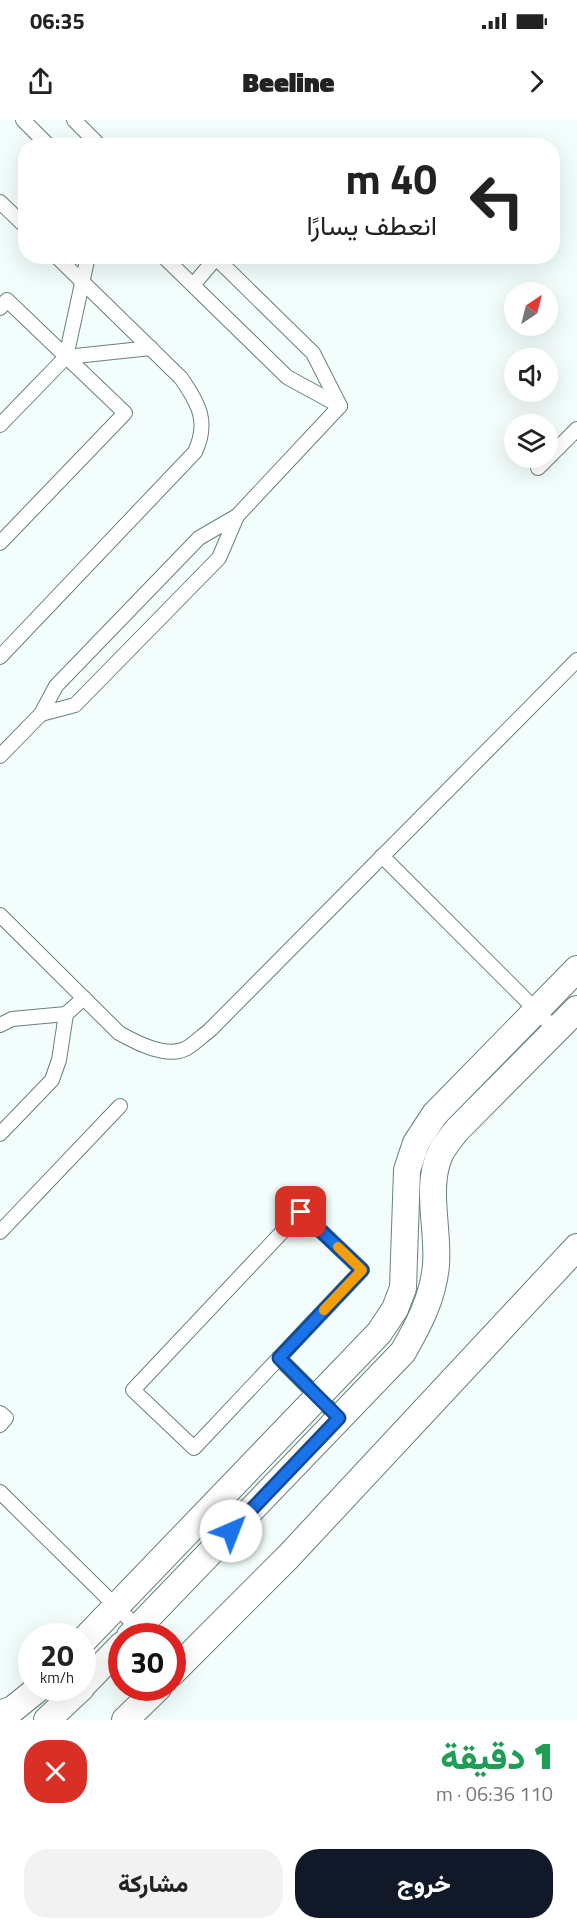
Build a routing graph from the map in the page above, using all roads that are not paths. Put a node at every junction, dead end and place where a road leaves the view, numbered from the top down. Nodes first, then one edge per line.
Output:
1 (22, 120) edge
2 (74, 120) edge
3 (41, 138) edge
4 (92, 138) edge
5 (0, 202) edge
6 (18, 219) edge
7 (64, 264) edge
8 (87, 264) edge
9 (171, 264) edge
10 (210, 264) edge
11 (222, 264) edge
12 (83, 283) junction
13 (193, 285) junction
14 (0, 308) edge
15 (151, 348) junction
16 (66, 357) junction
17 (340, 406) junction
18 (0, 425) edge
19 (577, 429) edge
20 (558, 448) edge
21 (237, 516) junction
22 (0, 543) edge
23 (0, 657) edge
24 (577, 660) edge
25 (41, 714) junction
26 (0, 756) edge
27 (382, 856) junction
28 (0, 915) edge
29 (577, 969) edge
30 (84, 998) junction
31 (577, 1009) edge
32 (536, 1010) junction
33 (66, 1014) junction
34 (0, 1025) edge
35 (556, 1030) junction
36 (120, 1106) dead end
37 (0, 1134) edge
38 (0, 1232) edge
39 (577, 1247) edge
40 (279, 1358) junction
41 (318, 1397) junction
42 (0, 1413) edge
43 (339, 1418) junction
44 (0, 1425) edge
45 (0, 1492) edge
46 (117, 1607) junction
47 (124, 1623) edge
48 (142, 1623) edge
49 (96, 1628) edge
50 (108, 1659) edge
51 (186, 1659) edge
52 (96, 1672) edge
53 (23, 1701) edge
54 (67, 1701) edge
55 (145, 1701) edge
56 (0, 1714) edge
57 (47, 1720) edge
58 (125, 1720) edge

1 - 3 lane
2 - 4 lane
5 - 6 lane
7 - 12 lane
8 - 12 lane
9 - 13 lane
10 - 13 lane
11 - 17 lane
12 - 15 lane
12 - 16 lane
13 - 17 lane
14 - 16 lane
15 - 16 lane
15 - 23 lane
16 - 18 lane
16 - 22 lane
17 - 21 lane
19 - 20 lane
21 - 25 lane
21 - 25 lane
24 - 27 lane
25 - 26 lane
27 - 30 lane
27 - 32 lane
28 - 30 lane
29 - 32 street
30 - 33 lane
31 - 35 street
32 - 35 lane
32 - 41 street
33 - 34 lane
33 - 37 lane
35 - 43 street
36 - 38 lane
39 - 51 street
40 - 40 lane
40 - 41 lane
41 - 43 lane
41 - 46 street
42 - 44 lane
43 - 48 street
45 - 46 lane
46 - 47 lane
46 - 49 street
50 - 52 street
53 - 56 street
54 - 57 street
55 - 58 street

